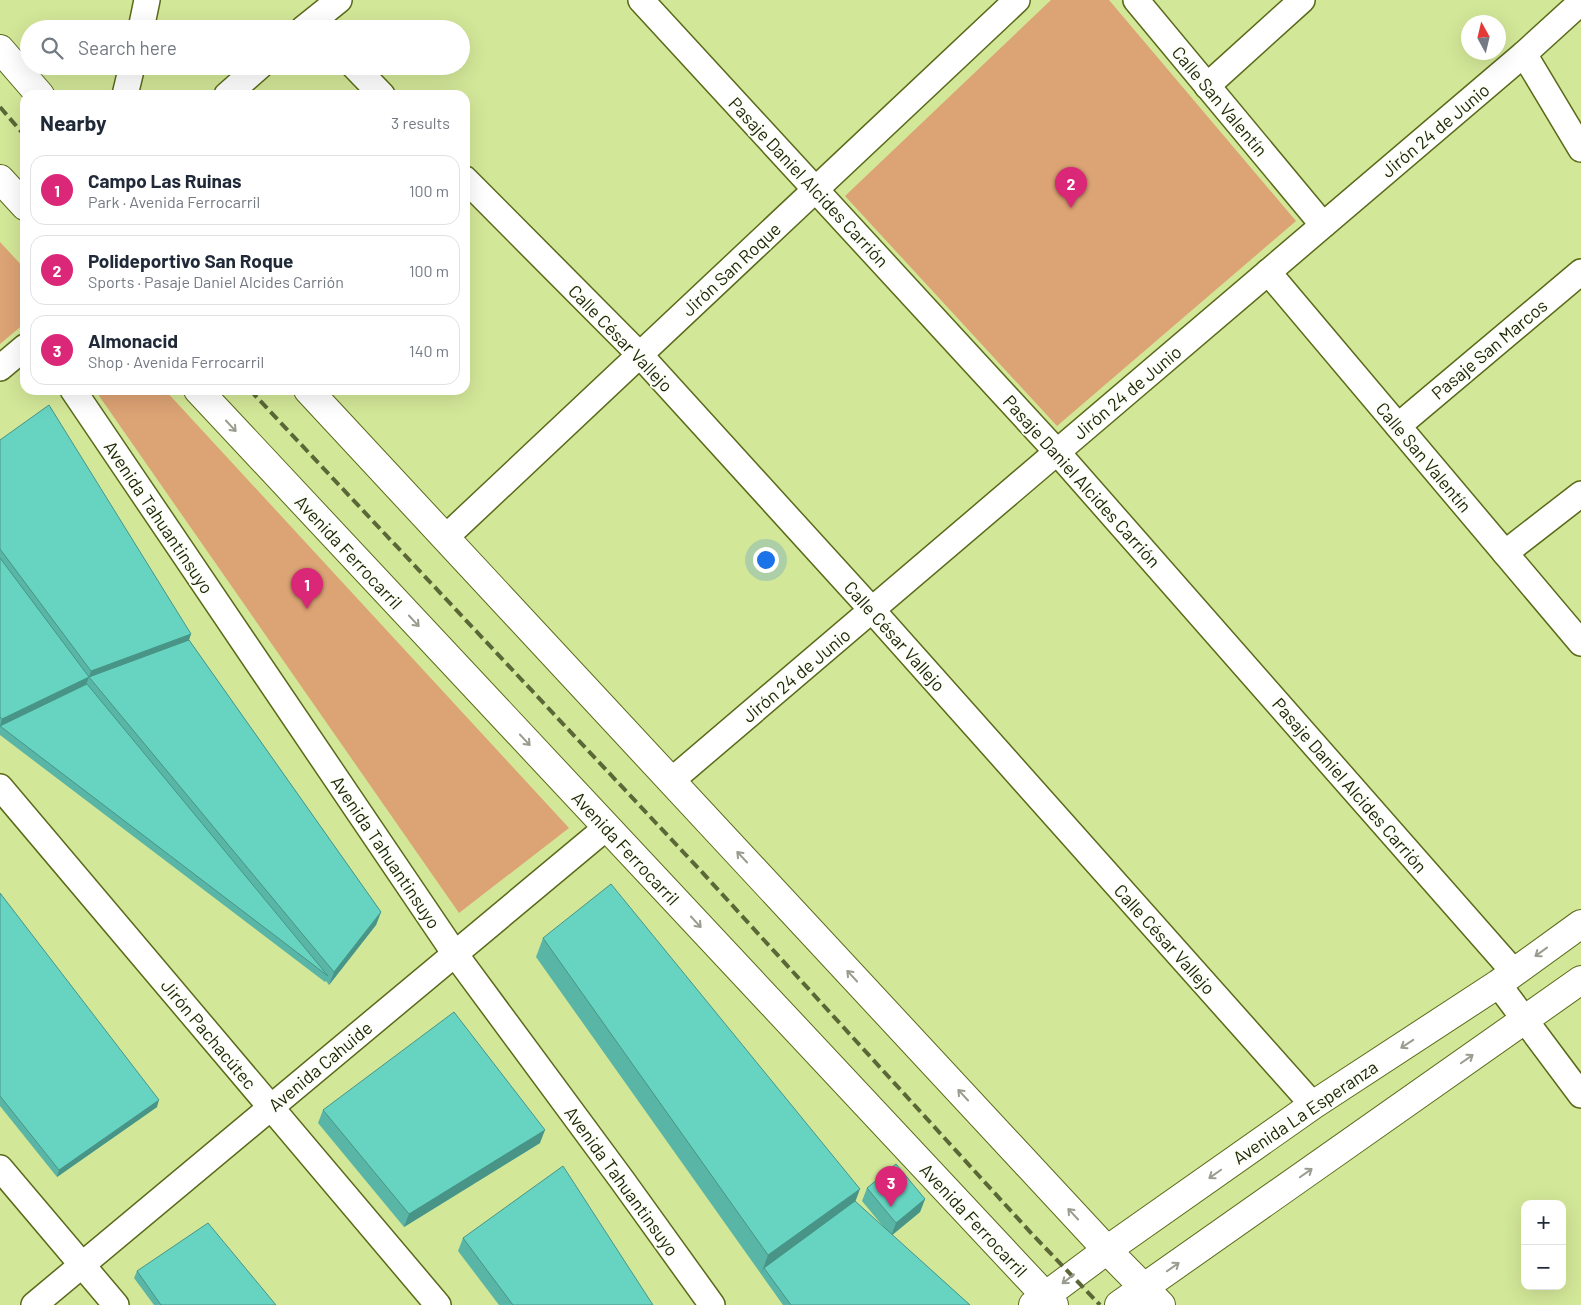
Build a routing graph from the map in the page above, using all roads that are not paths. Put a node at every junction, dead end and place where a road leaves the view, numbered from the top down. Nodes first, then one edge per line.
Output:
1 (147, 0) edge
2 (339, 0) edge
3 (641, 0) edge
4 (1017, 0) edge
5 (1136, 0) edge
6 (1302, 0) edge
7 (1581, 2) edge
8 (142, 20) edge
9 (318, 20) edge
10 (0, 49) edge
11 (1524, 54) junction
12 (20, 72) edge
13 (23, 75) edge
14 (130, 75) edge
15 (250, 75) edge
16 (363, 75) edge
17 (1208, 86) junction
18 (36, 90) edge
19 (126, 90) edge
20 (233, 90) edge
21 (377, 90) edge
22 (1581, 149) edge
23 (0, 179) edge
24 (470, 183) edge
25 (816, 189) junction
26 (20, 201) edge
27 (1323, 225) junction
28 (1268, 272) junction
29 (1581, 272) edge
30 (20, 351) edge
31 (640, 355) junction
32 (0, 368) edge
33 (76, 395) edge
34 (203, 395) edge
35 (313, 395) edge
36 (1398, 426) junction
37 (1057, 452) junction
38 (1581, 494) edge
39 (445, 538) junction
40 (1505, 553) junction
41 (872, 610) junction
42 (1581, 643) edge
43 (671, 781) junction
44 (0, 787) edge
45 (607, 827) junction
46 (1581, 924) edge
47 (455, 954) junction
48 (1506, 978) junction
49 (1581, 980) edge
50 (1524, 1019) junction
51 (1581, 1095) edge
52 (1313, 1105) junction
53 (271, 1107) junction
54 (0, 1168) edge
55 (1107, 1250) junction
56 (82, 1265) junction
57 (1153, 1296) edge
58 (1045, 1302) edge
59 (34, 1305) edge
60 (116, 1305) edge
61 (438, 1305) edge
62 (712, 1305) edge
63 (1119, 1305) edge

1 - 8 street
2 - 9 street
3 - 25 street, Pasaje Daniel Alcides Carrión
4 - 25 street, Jirón San Roque
5 - 17 street, Calle San Valentín
6 - 17 street
7 - 11 street, Jirón 24 de Junio
10 - 12 main road
11 - 22 street
11 - 27 street, Jirón 24 de Junio
13 - 18 main road
14 - 19 street
15 - 20 street
16 - 21 street
17 - 27 street, Calle San Valentín
23 - 26 main road
24 - 31 street, Calle César Vallejo
25 - 31 street, Jirón San Roque
25 - 37 street, Pasaje Daniel Alcides Carrión
27 - 28 street, Jirón 24 de Junio
28 - 36 street, Calle San Valentín
28 - 37 street, Jirón 24 de Junio
29 - 36 street, Pasaje San Marcos
30 - 32 street
31 - 39 street, Jirón San Roque
31 - 41 street, Calle César Vallejo
33 - 47 street, Avenida Tahuantinsuyo
34 -> 45 main road, Avenida Ferrocarril
35 - 39 main road
36 - 40 street, Calle San Valentín
37 - 41 street, Jirón 24 de Junio
37 - 48 street, Pasaje Daniel Alcides Carrión
38 - 40 street
39 - 43 main road
40 - 42 street, Calle San Valentín
41 - 43 street, Jirón 24 de Junio
41 - 52 street, Calle César Vallejo
55 -> 43 main road
44 - 53 street, Jirón Pachacútec
45 - 47 street, Avenida Cahuide
45 -> 58 main road, Avenida Ferrocarril
46 -> 48 main road, Avenida La Esperanza
47 - 53 street, Avenida Cahuide
47 - 62 street, Avenida Tahuantinsuyo
48 - 50 street, Pasaje Daniel Alcides Carrión
48 -> 52 main road, Avenida La Esperanza
49 - 50 main road
50 - 51 street, Pasaje Daniel Alcides Carrión
57 -> 50 main road
52 -> 55 main road, Avenida La Esperanza
53 - 56 street, Avenida Cahuide
53 - 61 street, Jirón Pachacútec
54 - 56 street
55 - 57 main road
55 -> 58 main road, Avenida La Esperanza
56 - 59 street, Avenida Cahuide
56 - 60 street
57 - 63 main road

